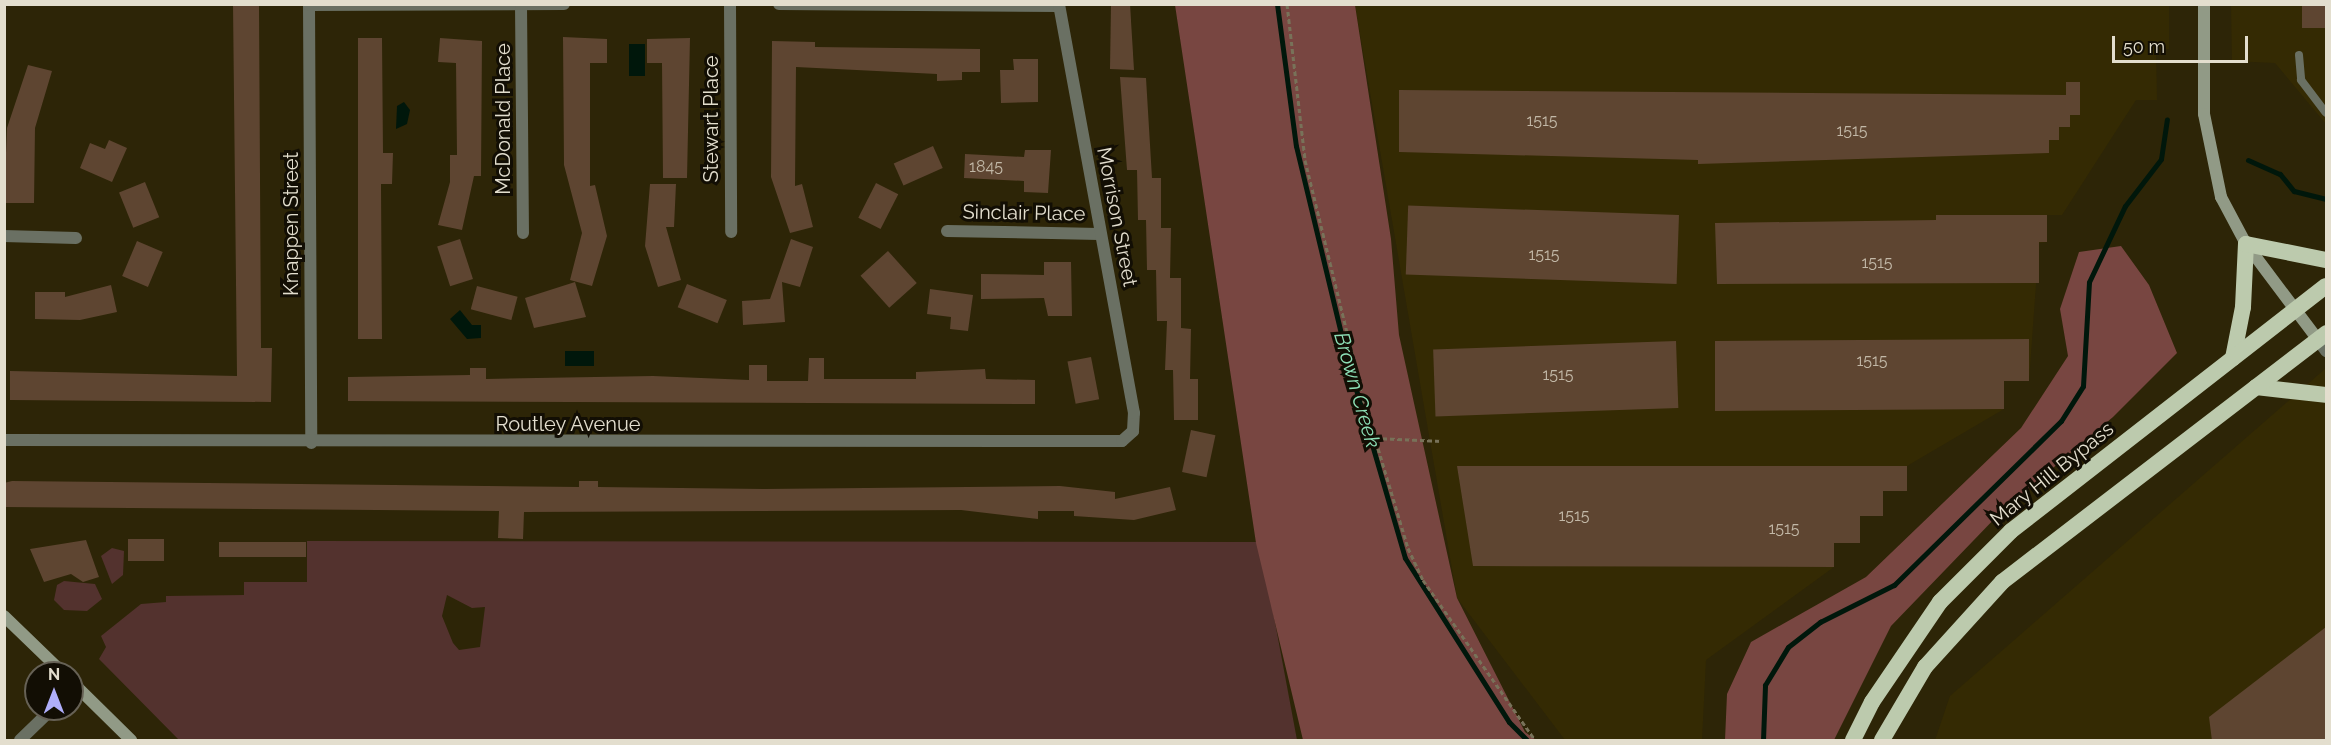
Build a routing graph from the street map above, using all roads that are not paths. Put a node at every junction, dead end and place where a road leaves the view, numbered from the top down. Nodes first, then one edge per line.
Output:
1 (521, 4) edge
2 (564, 4) edge
3 (730, 4) edge
4 (779, 4) edge
5 (2204, 4) edge
6 (309, 5) edge
7 (1059, 5) edge
8 (2300, 55) dead end
9 (2326, 113) edge
10 (947, 231) dead end
11 (731, 232) dead end
12 (523, 233) dead end
13 (1099, 234) junction
14 (4, 236) edge
15 (76, 238) dead end
16 (2246, 244) junction
17 (2326, 260) edge
18 (2326, 286) edge
19 (2295, 309) junction
20 (2324, 341) edge
21 (2233, 358) junction
22 (2256, 387) junction
23 (2326, 395) edge
24 (1130, 436) joint
25 (4, 440) edge
26 (311, 443) junction
27 (4, 616) edge
28 (51, 661) edge
29 (84, 696) edge
30 (40, 721) edge
31 (20, 741) edge
32 (131, 741) edge
33 (1853, 741) edge
34 (1881, 741) edge

1 - 2 street
1 - 6 street
1 - 12 street, McDonald Place
3 - 11 street, Stewart Place
4 - 7 street
5 - 16 main road
6 - 26 street, Knappen Street
7 - 13 street, Morrison Street
8 - 9 lane
10 - 13 street, Sinclair Place
13 - 24 street, Morrison Street
14 - 15 street
16 - 17 highway
16 - 19 main road
16 - 21 highway
18 - 19 highway, Mary Hill Bypass
19 - 20 main road
19 - 21 highway, Mary Hill Bypass
20 - 22 highway
21 - 33 highway, Mary Hill Bypass
22 - 23 highway
22 - 34 highway
24 - 26 street, Routley Avenue
25 - 26 street, Routley Avenue
27 - 28 main road
29 - 32 main road
30 - 31 street

